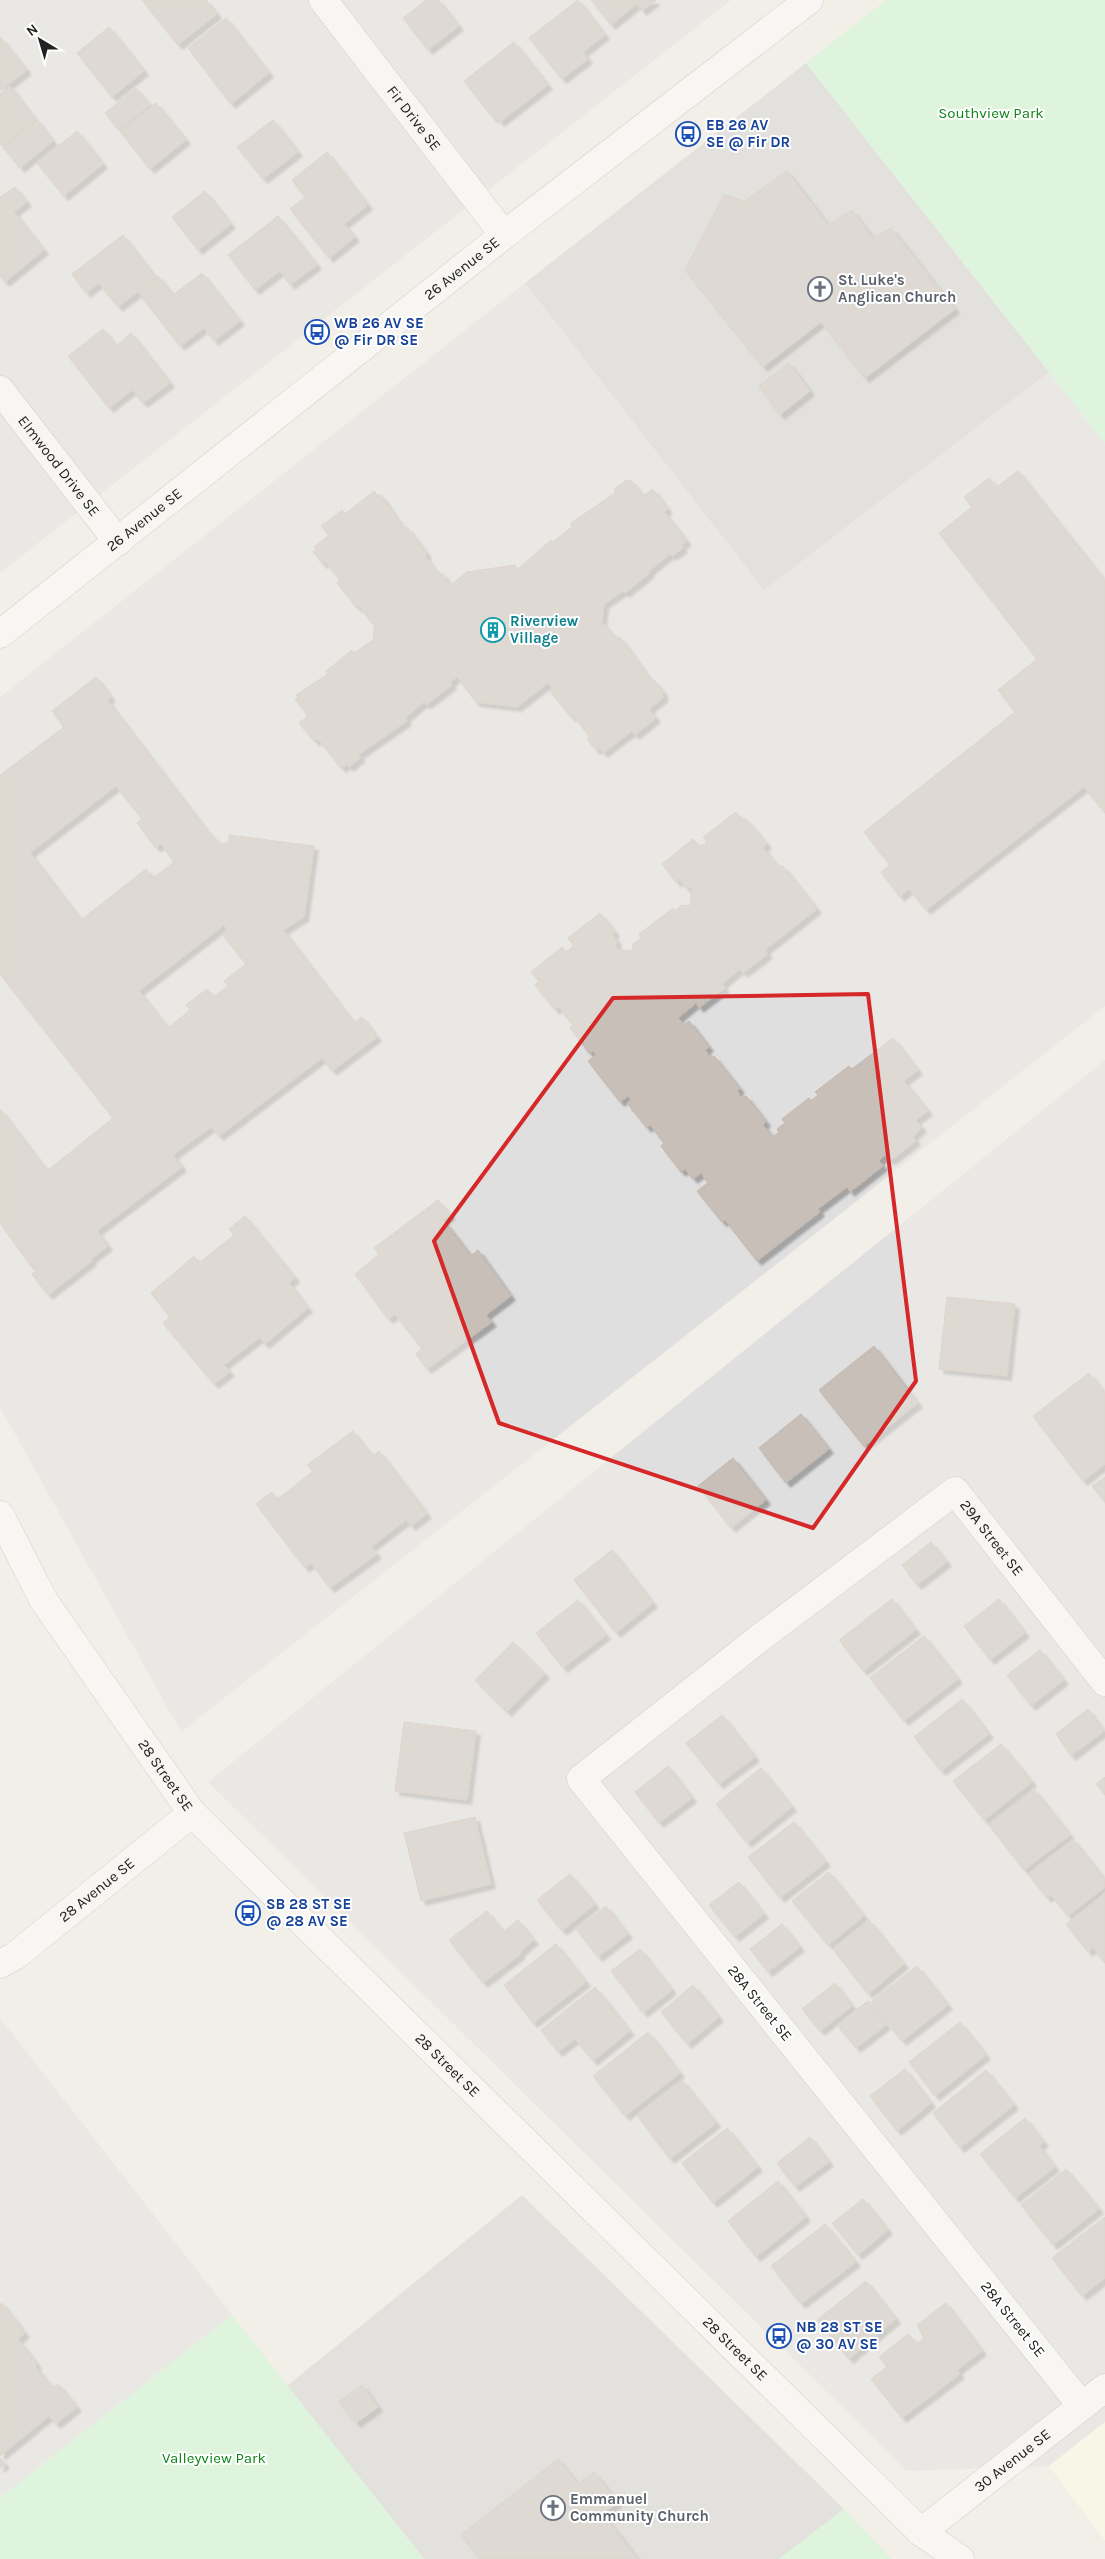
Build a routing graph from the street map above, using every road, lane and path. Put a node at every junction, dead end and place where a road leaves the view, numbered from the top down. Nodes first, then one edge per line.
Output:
1 (324, 0) edge
2 (809, 0) edge
3 (504, 235) junction
4 (0, 390) edge
5 (118, 542) junction
6 (0, 634) edge
7 (0, 1515) edge
8 (761, 1637) joint
9 (1105, 1682) edge
10 (192, 1813) junction
11 (0, 1964) edge
12 (1105, 2388) edge
13 (1082, 2406) junction
14 (921, 2532) junction
15 (960, 2559) edge

1 - 3 street, Fir Drive SE
2 - 3 street, 26 Avenue SE
3 - 5 street, 26 Avenue SE
4 - 5 street, Elmwood Drive SE
5 - 6 street, 26 Avenue SE
7 - 10 street, 28 Street SE
8 - 9 street, 29A Street SE
8 - 13 street, 28A Street SE
10 - 11 street, 28 Avenue SE
10 - 14 street, 28 Street SE
12 - 13 street, 30 Avenue SE
13 - 14 street, 30 Avenue SE
14 - 15 street, 28 Street SE

